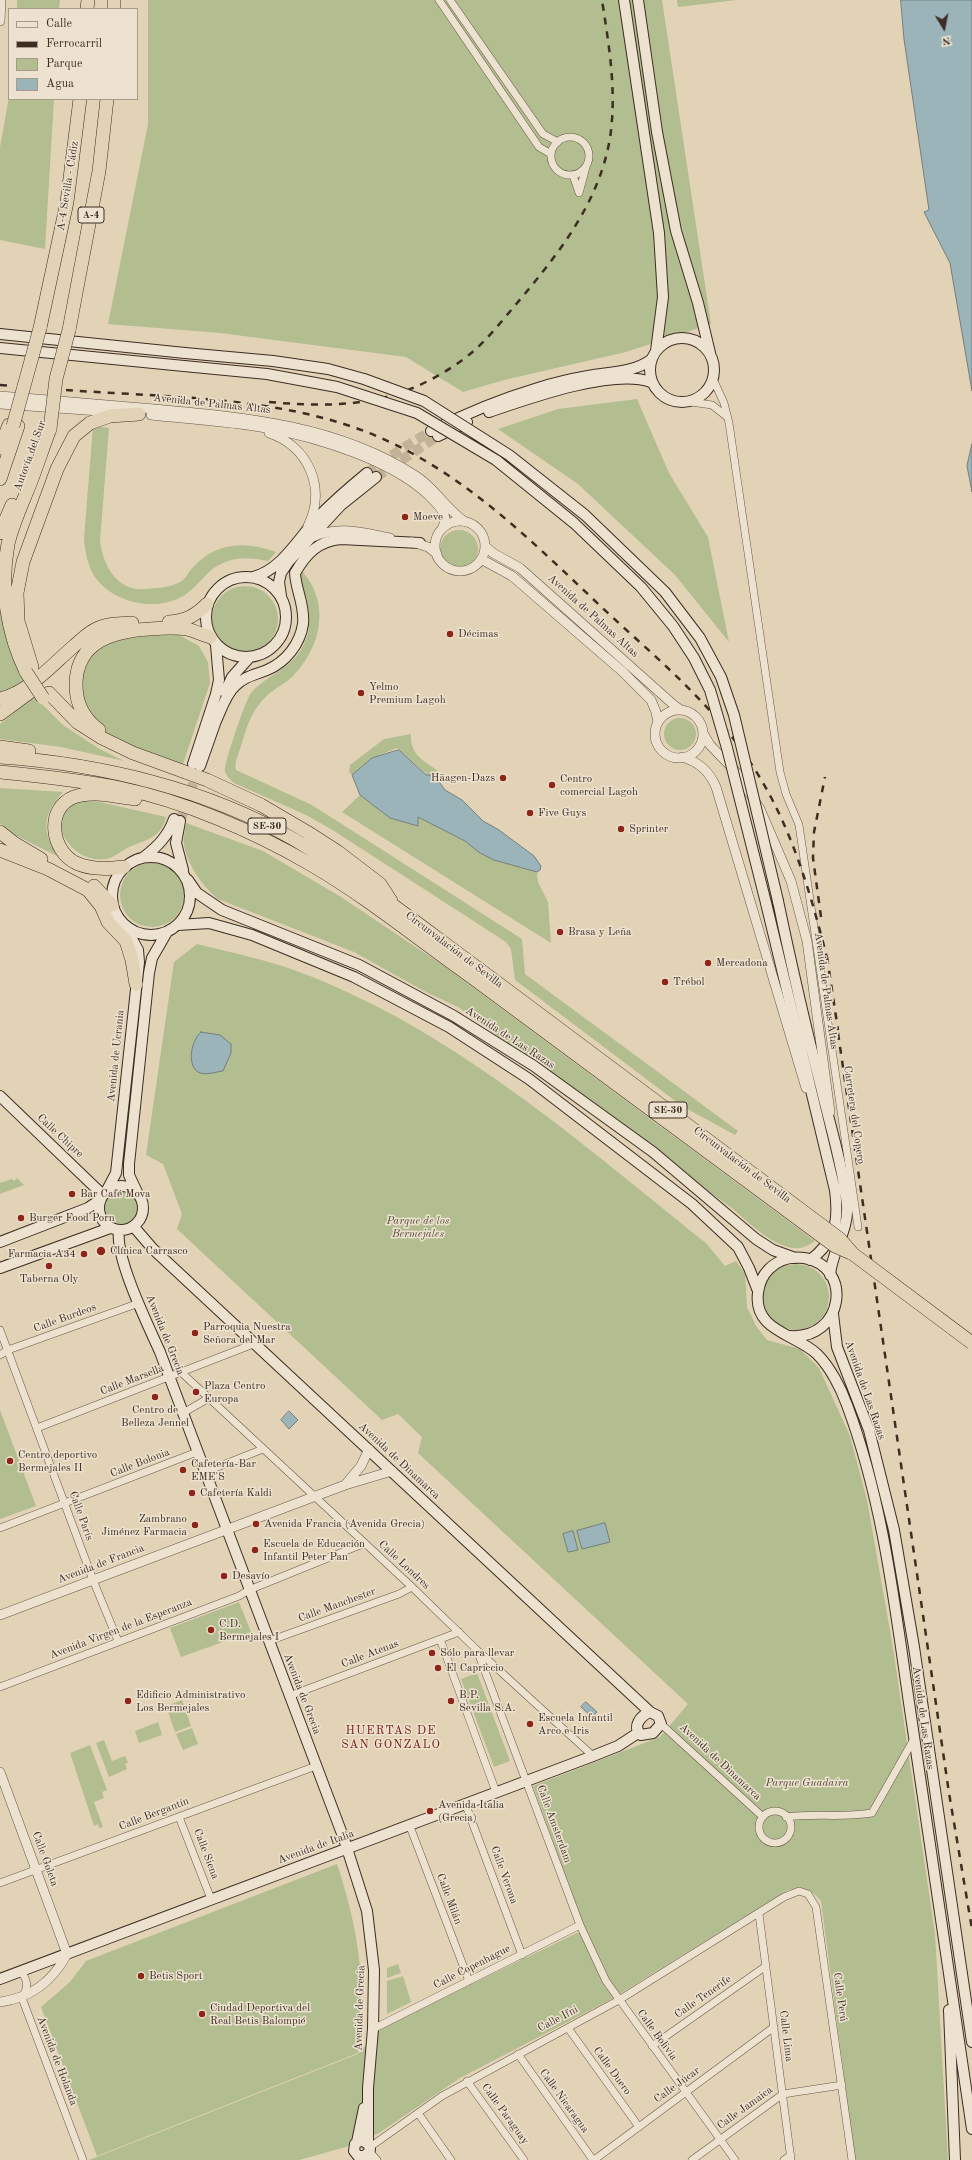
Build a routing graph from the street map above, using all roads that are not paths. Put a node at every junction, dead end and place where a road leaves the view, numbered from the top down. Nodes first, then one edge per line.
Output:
1 (1, 0) edge
2 (439, 0) edge
3 (450, 0) edge
4 (624, 0) edge
5 (638, 0) edge
6 (0, 21) edge
7 (80, 100) edge
8 (107, 100) edge
9 (558, 142) junction
10 (551, 154) junction
11 (586, 165) junction
12 (573, 175) junction
13 (0, 334) edge
14 (0, 348) edge
15 (710, 353) junction
16 (654, 355) junction
17 (713, 379) junction
18 (652, 382) junction
19 (0, 396) edge
20 (691, 402) junction
21 (0, 404) edge
22 (140, 414) junction
23 (728, 418) junction
24 (227, 423) junction
25 (13, 426) junction
26 (45, 429) junction
27 (0, 448) edge
28 (0, 465) edge
29 (371, 475) tunnel mouth
30 (0, 479) edge
31 (8, 516) junction
32 (464, 521) junction
33 (442, 529) junction
34 (0, 533) edge
35 (306, 537) junction
36 (0, 539) edge
37 (420, 543) junction
38 (485, 546) junction
39 (437, 554) junction
40 (481, 560) junction
41 (253, 578) junction
42 (282, 600) junction
43 (208, 604) junction
44 (123, 624) junction
45 (213, 641) junction
46 (249, 658) junction
47 (29, 670) junction
48 (46, 696) junction
49 (0, 699) edge
50 (681, 710) junction
51 (0, 714) edge
52 (216, 721) junction
53 (658, 723) junction
54 (703, 733) junction
55 (0, 747) edge
56 (133, 753) junction
57 (0, 757) edge
58 (682, 757) junction
59 (0, 772) edge
60 (126, 775) junction
61 (169, 802) junction
62 (0, 832) edge
63 (306, 832) junction
64 (0, 845) edge
65 (0, 850) edge
66 (35, 857) junction
67 (144, 857) junction
68 (124, 867) junction
69 (186, 876) junction
70 (112, 905) junction
71 (394, 906) junction
72 (178, 925) junction
73 (125, 926) junction
74 (167, 932) junction
75 (476, 974) junction
76 (136, 984) junction
77 (2, 1101) edge
78 (832, 1131) junction
79 (824, 1141) junction
80 (137, 1192) junction
81 (104, 1195) junction
82 (134, 1227) junction
83 (858, 1227) dead end
84 (114, 1229) junction
85 (0, 1242) edge
86 (795, 1258) junction
87 (810, 1260) junction
88 (0, 1268) edge
89 (830, 1275) junction
90 (758, 1291) junction
91 (139, 1303) junction
92 (833, 1314) junction
93 (0, 1330) edge
94 (790, 1336) junction
95 (972, 1343) edge
96 (256, 1344) junction
97 (8, 1350) junction
98 (0, 1355) edge
99 (182, 1373) junction
100 (170, 1378) junction
101 (209, 1398) junction
102 (183, 1413) junction
103 (37, 1428) junction
104 (264, 1449) junction
105 (369, 1449) junction
106 (198, 1452) junction
107 (361, 1466) junction
108 (392, 1471) junction
109 (205, 1472) junction
110 (367, 1478) junction
111 (345, 1485) junction
112 (314, 1496) junction
113 (64, 1503) junction
114 (0, 1528) edge
115 (226, 1530) junction
116 (365, 1543) junction
117 (93, 1580) junction
118 (412, 1587) junction
119 (249, 1590) junction
120 (0, 1615) edge
121 (459, 1632) junction
122 (440, 1639) junction
123 (118, 1641) junction
124 (269, 1641) junction
125 (477, 1650) junction
126 (0, 1687) edge
127 (289, 1696) junction
128 (650, 1712) junction
129 (661, 1724) junction
130 (638, 1733) junction
131 (914, 1739) junction
132 (593, 1756) junction
133 (316, 1766) junction
134 (0, 1772) edge
135 (526, 1780) junction
136 (496, 1792) junction
137 (465, 1803) junction
138 (180, 1817) junction
139 (762, 1817) junction
140 (786, 1817) junction
141 (409, 1824) junction
142 (347, 1848) junction
143 (36, 1870) junction
144 (0, 1884) edge
145 (211, 1899) junction
146 (759, 1914) junction
147 (580, 1925) junction
148 (959, 1952) junction
149 (67, 1954) junction
150 (946, 1954) junction
151 (522, 1955) junction
152 (766, 1966) junction
153 (20, 1971) junction
154 (0, 1979) edge
155 (469, 1981) junction
156 (22, 1998) junction
157 (619, 2000) junction
158 (0, 2002) edge
159 (972, 2006) edge
160 (774, 2027) junction
161 (568, 2028) junction
162 (373, 2029) junction
163 (972, 2042) edge
164 (652, 2046) junction
165 (518, 2054) junction
166 (467, 2081) junction
167 (842, 2085) junction
168 (368, 2088) junction
169 (685, 2092) junction
170 (783, 2094) junction
171 (418, 2113) junction
172 (639, 2127) junction
173 (972, 2129) edge
174 (720, 2140) junction
175 (354, 2151) edge
176 (369, 2151) edge
177 (791, 2158) edge
178 (83, 2160) edge
179 (377, 2160) edge
180 (452, 2160) edge
181 (524, 2160) edge
182 (594, 2160) edge
183 (692, 2160) edge
184 (735, 2160) edge
185 (784, 2160) edge
186 (852, 2160) edge
187 (955, 2160) edge

1 - 6 street
2 - 10 street
3 - 9 street
4 - 16 main road
5 - 15 main road
7 - 25 highway, A-4 Sevilla - Cádiz / A-4, bridge
8 - 26 highway, Autovía del Sur / A-4, bridge
9 - 10 street
9 - 11 street
10 - 12 street
11 - 12 street
11 - 12 street
13 - 78 main road, bridge
14 - 79 main road, bridge
15 - 16 main road
15 - 17 main road
16 - 18 main road
16 - 18 main road
17 - 20 main road
17 - 23 street, Carretera del Copero
18 - 20 main road
19 - 32 street, Avenida de Palmas Altas
20 - 23 street
21 - 22 street, Avenida de Palmas Altas
22 - 24 street, Avenida de Palmas Altas
22 - 47 highway
23 - 83 street, Carretera del Copero
24 - 33 street, Avenida de Palmas Altas
24 - 35 street
25 - 27 highway
25 - 28 highway
25 - 30 highway
26 - 31 highway, Autovía del Sur / A-4
26 - 47 highway
29 - 35 main road
31 - 34 highway, Autovía del Sur / A-4
31 - 36 highway
32 - 33 street
32 - 38 street
33 - 39 street
35 - 37 street
35 - 41 main road
35 - 42 main road
37 - 39 street
37 - 52 main road
38 - 40 street
38 - 50 street, Avenida de Palmas Altas
39 - 40 street
40 - 53 street, Avenida de Palmas Altas
41 - 42 main road
41 - 43 main road
42 - 46 main road
43 - 44 highway
43 - 45 main road
44 - 49 highway
44 - 51 highway
45 - 46 main road
45 - 52 main road
45 - 56 highway
46 - 52 main road
47 - 48 highway, bridge
48 - 56 highway
48 - 63 highway
50 - 53 street
50 - 54 street
53 - 58 street
54 - 58 street
54 - 78 street, Avenida de Palmas Altas
55 - 60 highway
56 - 63 highway
57 - 60 highway, Circunvalación de Sevilla / SE-30
58 - 79 street
59 - 61 highway, Circunvalación de Sevilla / SE-30
60 - 71 highway, Circunvalación de Sevilla / SE-30
61 - 68 highway
61 - 75 highway, Circunvalación de Sevilla / SE-30
62 - 66 highway
63 - 71 highway
64 - 66 highway
65 - 76 highway
66 - 70 highway
67 - 68 main road
67 - 69 main road
67 - 69 main road
68 - 70 main road
69 - 72 main road
69 - 86 main road, Avenida de Las Razas
70 - 73 main road
71 - 75 highway, Circunvalación de Sevilla / SE-30
72 - 74 main road
72 - 90 main road
73 - 74 main road
73 - 76 main road, Avenida de Ucrania
74 - 80 main road
75 - 95 highway, Circunvalación de Sevilla / SE-30, bridge
76 - 81 main road, Avenida de Ucrania
77 - 81 main road, Calle Chipre
78 - 89 main road, Avenida de Palmas Altas
79 - 87 main road
80 - 81 main road
80 - 82 main road
81 - 84 main road
81 - 85 main road
82 - 84 main road
82 - 96 main road, Avenida de Dinamarca
84 - 88 main road
84 - 91 main road, Avenida de Grecia
86 - 87 main road
86 - 90 main road
87 - 89 main road
89 - 92 main road
90 - 94 main road
91 - 97 street, Calle Burdeos
91 - 100 main road, Avenida de Grecia
92 - 94 main road
92 - 148 main road, Avenida de Las Razas
93 - 97 street, Calle París
94 - 131 main road, Avenida de Las Razas
96 - 99 street, Calle Marsella
96 - 105 main road, Avenida de Dinamarca
97 - 98 street, Calle Burdeos
97 - 103 street, Calle París
99 - 100 street, Calle Marsella
99 - 101 street, Calle Londres
100 - 102 main road, Avenida de Grecia
100 - 103 street, Calle Marsella
101 - 102 street
101 - 104 street, Calle Londres
102 - 106 main road, Avenida de Grecia
103 - 113 street, Calle París
104 - 109 street
104 - 112 street, Calle Londres
105 - 107 street
105 - 108 main road, Avenida de Dinamarca
106 - 109 main road, Avenida de Grecia
106 - 113 street, Calle Bolonia
107 - 110 street
107 - 111 street
108 - 110 street, Avenida de Francia
108 - 128 main road, Avenida de Dinamarca
109 - 115 main road, Avenida de Grecia
110 - 111 street, Avenida de Francia
111 - 112 street, Avenida de Francia
112 - 115 street, Avenida de Francia
112 - 116 street, Calle Londres
113 - 114 street, Calle Bolonia
113 - 117 street, Calle París
115 - 117 street, Avenida de Francia
115 - 119 main road, Avenida de Grecia
116 - 118 street, Calle Londres
116 - 119 street, Avenida Virgen de la Esperanza
117 - 120 street, Avenida de Francia
117 - 123 street, Calle París
118 - 121 street, Calle Londres
118 - 124 street, Calle Manchester
119 - 123 street, Avenida Virgen de la Esperanza
119 - 124 main road, Avenida de Grecia
121 - 122 street, Calle Atenas
121 - 125 street, Calle Londres
122 - 127 street, Calle Atenas
122 - 136 street
123 - 126 street, Avenida Virgen de la Esperanza
124 - 127 main road, Avenida de Grecia
125 - 132 street, Calle Londres
125 - 135 street, Calle Amsterdam
127 - 133 main road, Avenida de Grecia
128 - 129 main road
128 - 130 main road
129 - 130 main road
129 - 139 street, Avenida de Dinamarca
130 - 132 main road, Avenida de Italia
131 - 140 street
131 - 150 main road, Avenida de Las Razas
132 - 135 main road, Avenida de Italia
133 - 138 street, Calle Bergantín
133 - 142 main road, Avenida de Grecia
134 - 143 street, Calle Goleta
135 - 136 main road, Avenida de Italia
135 - 147 street, Calle Amsterdam
136 - 137 main road, Avenida de Italia
137 - 141 main road, Avenida de Italia
137 - 151 street, Calle Verona
138 - 143 street, Calle Bergantín
138 - 145 street, Calle Siena
139 - 140 street
139 - 140 street
141 - 142 main road, Avenida de Italia
141 - 155 street, Calle Milán
142 - 145 main road, Avenida de Italia
142 - 162 main road, Avenida de Grecia
143 - 144 street, Calle Bergantín
143 - 149 street, Calle Goleta
145 - 149 main road, Avenida de Italia
146 - 152 street, Calle Lima
146 - 157 street, Calle Ifni
146 - 167 street, Calle Perú
147 - 151 street, Calle Copenhague
147 - 157 street, Calle Amsterdam
148 - 159 main road
148 - 163 main road, Avenida de Las Razas
149 - 153 main road, Avenida de Italia
149 - 156 street
150 - 173 main road, Avenida de Las Razas
150 - 187 main road
151 - 155 street, Calle Copenhague
152 - 160 street, Calle Lima
152 - 164 street, Calle Tenerife
153 - 154 main road, Avenida de Italia
153 - 156 street
155 - 162 street, Calle Copenhague
156 - 158 street
156 - 178 street, Avenida de Holanda
157 - 161 street, Calle Ifni
157 - 164 street, Calle Bolivia
160 - 169 street, Calle Júcar
160 - 170 street, Calle Lima
161 - 165 street, Calle Ifni
161 - 172 street, Calle Duero
162 - 168 main road, Avenida de Grecia
164 - 169 street, Calle Bolivia
165 - 166 street, Calle Ifni
165 - 182 street, Calle Nicaragua
166 - 171 street, Calle Ifni
166 - 181 street, Calle Paraguay
167 - 170 street, Calle Jamaica
167 - 186 street, Calle Perú
168 - 175 main road
168 - 176 main road
169 - 172 street, Calle Júcar
169 - 174 street, Calle Bolivia
170 - 174 street, Calle Jamaica
170 - 177 street, Calle Lima
171 - 176 street, Calle Ifni
171 - 180 street
172 - 182 street, Calle Júcar
174 - 183 street, Calle Jamaica
174 - 184 street, Calle Bolivia
175 - 176 main road
175 - 176 main road
176 - 179 street
177 - 185 street

